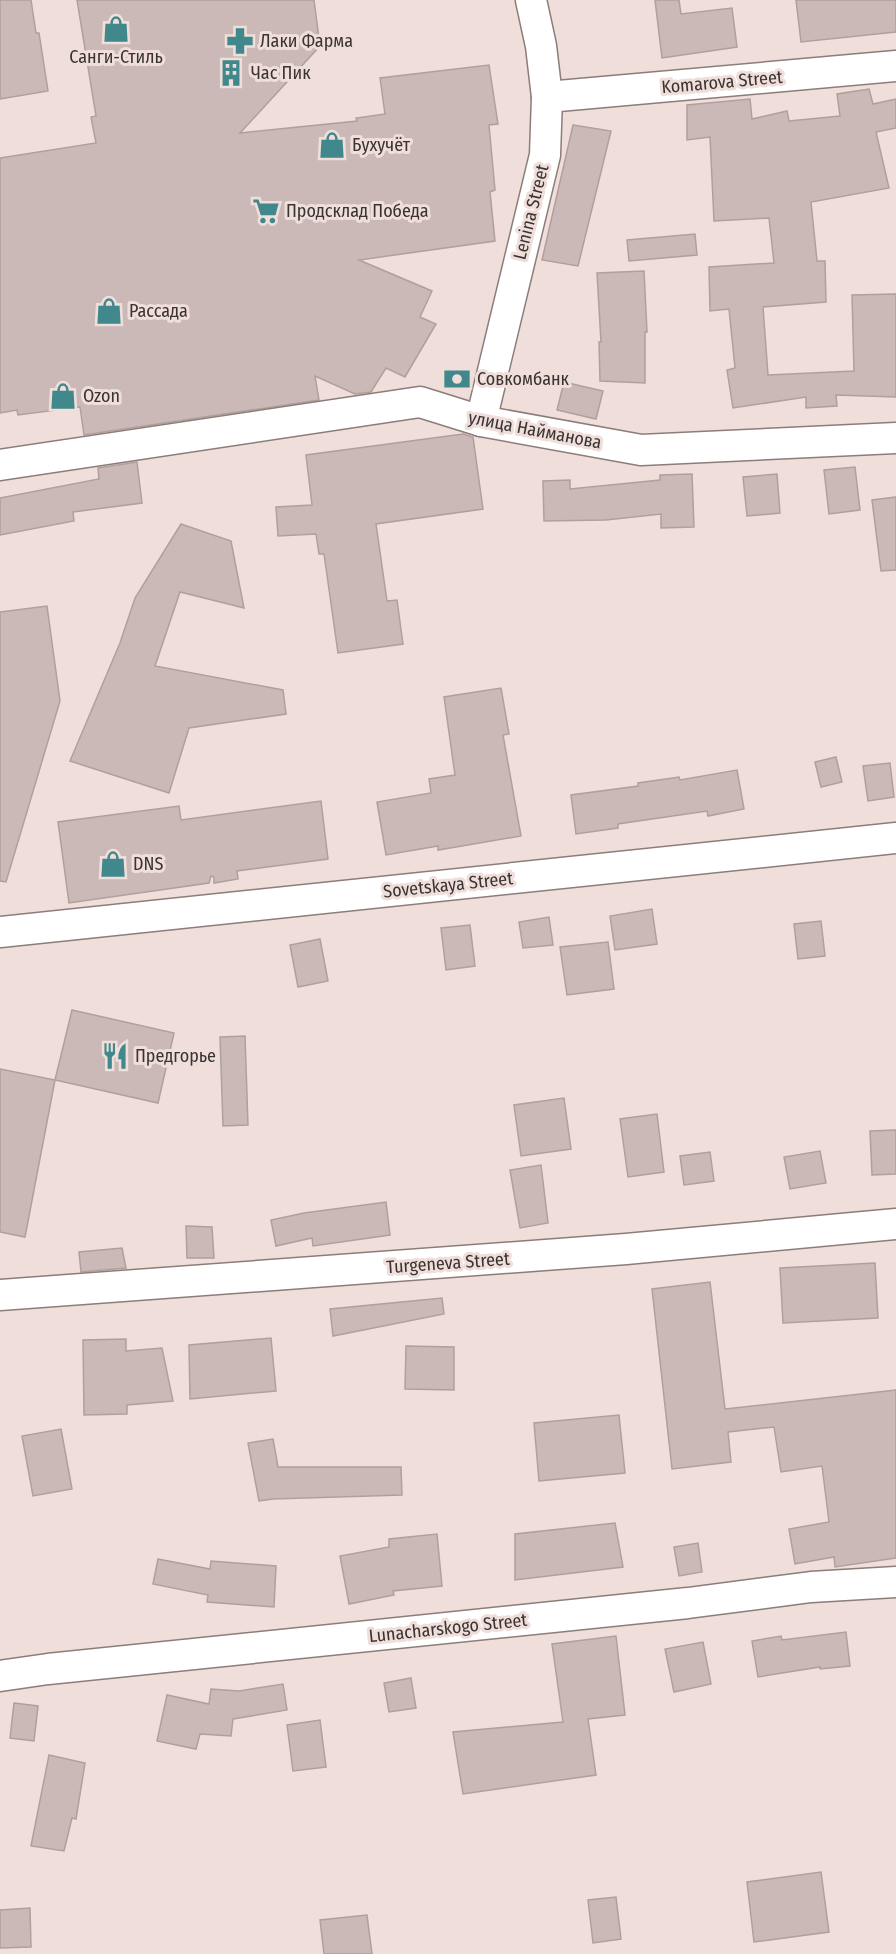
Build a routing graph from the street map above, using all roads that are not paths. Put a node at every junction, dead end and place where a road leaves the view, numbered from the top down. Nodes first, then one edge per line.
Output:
1 (531, 0) edge
2 (896, 66) edge
3 (547, 97) junction
4 (481, 422) junction
5 (896, 438) edge
6 (0, 465) edge
7 (896, 838) edge
8 (0, 932) edge
9 (896, 1224) edge
10 (0, 1295) edge
11 (896, 1582) edge
12 (0, 1676) edge

1 - 3 street, Lenina Street
2 - 3 street, Komarova Street
3 - 4 street, Lenina Street
4 - 5 street, улица Найманова
4 - 6 street, улица Найманова
7 - 8 street, Sovetskaya Street
9 - 10 street, Turgeneva Street
11 - 12 street, Lunacharskogo Street

